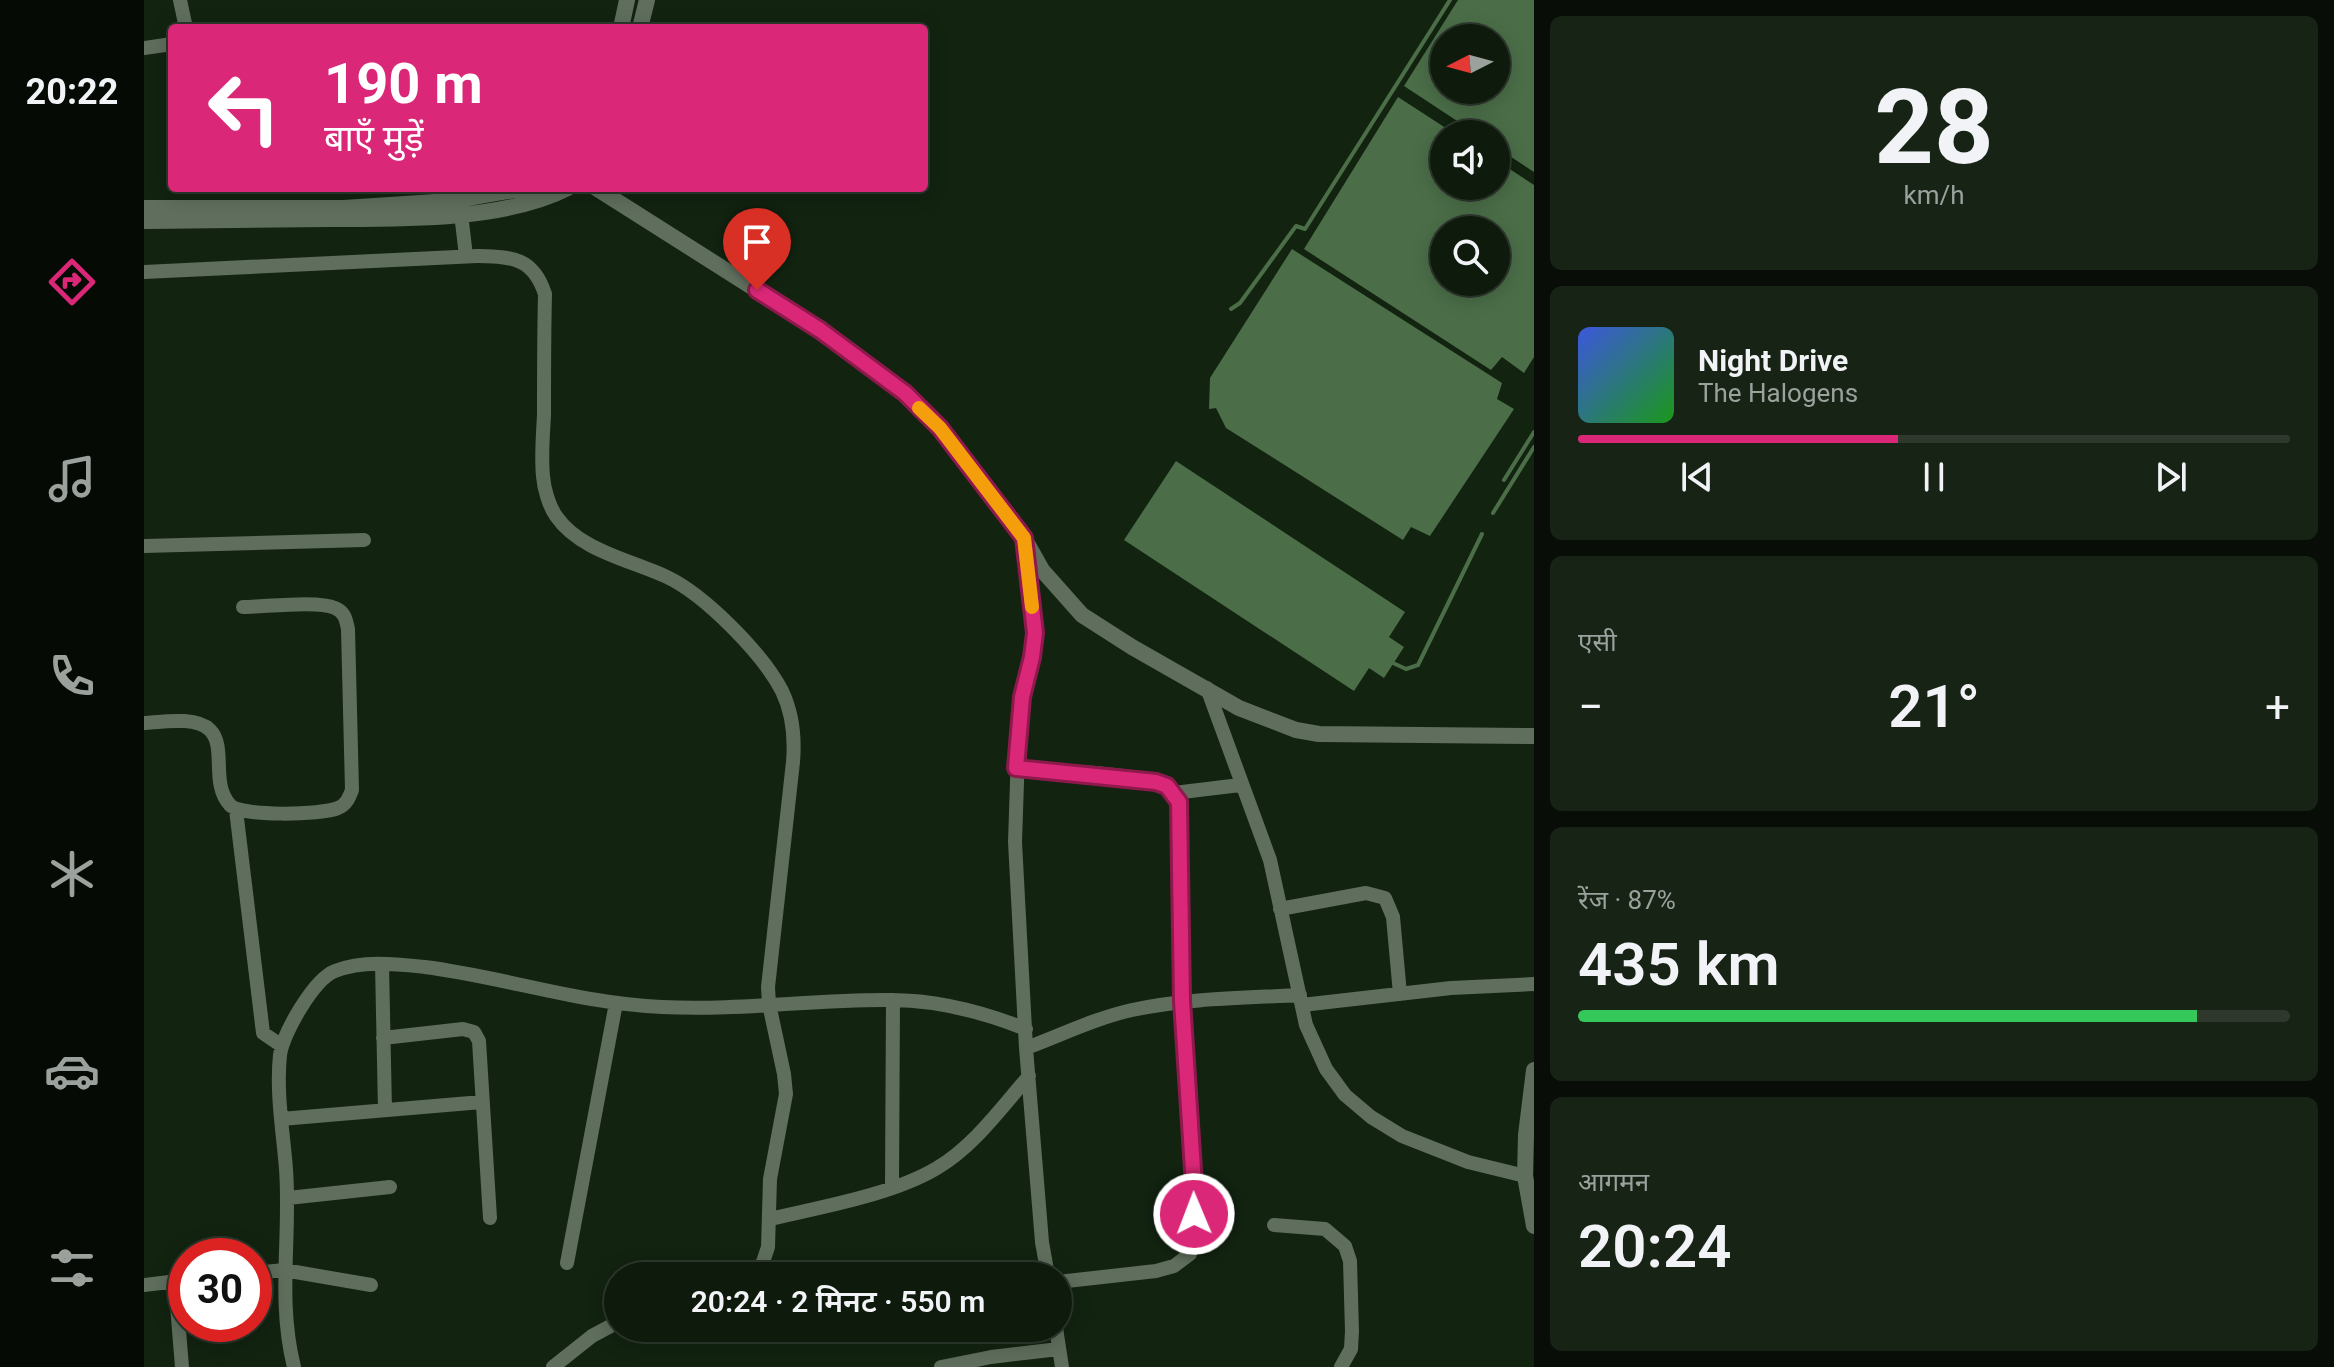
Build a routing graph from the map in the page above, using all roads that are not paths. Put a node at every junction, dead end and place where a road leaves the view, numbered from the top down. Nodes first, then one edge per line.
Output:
1 (180, 0) edge
2 (627, 0) edge
3 (647, 0) edge
4 (185, 24) edge
5 (622, 24) edge
6 (641, 24) edge
7 (168, 45) edge
8 (144, 48) edge
9 (480, 192) edge
10 (560, 192) edge
11 (602, 192) edge
12 (460, 207) junction
13 (144, 208) edge
14 (144, 221) edge
15 (466, 256) junction
16 (144, 272) edge
17 (1024, 538) junction
18 (364, 540) dead end
19 (144, 546) edge
20 (243, 607) dead end
21 (1207, 688) junction
22 (144, 723) edge
23 (1534, 736) edge
24 (1016, 768) junction
25 (1240, 785) junction
26 (1174, 793) junction
27 (236, 810) junction
28 (1280, 909) junction
29 (382, 964) junction
30 (1534, 984) edge
31 (1400, 994) junction
32 (893, 1000) junction
33 (1301, 1000) junction
34 (1182, 1001) junction
35 (616, 1003) junction
36 (769, 1004) junction
37 (1026, 1029) junction
38 (383, 1038) junction
39 (282, 1046) junction
40 (1026, 1048) junction
41 (1534, 1070) edge
42 (1029, 1076) junction
43 (482, 1102) junction
44 (385, 1110) junction
45 (281, 1119) junction
46 (1525, 1176) junction
47 (892, 1186) junction
48 (390, 1187) dead end
49 (288, 1198) junction
50 (1533, 1216) edge
51 (490, 1218) dead end
52 (770, 1219) junction
53 (1274, 1225) dead end
54 (763, 1262) edge
55 (1046, 1262) edge
56 (567, 1263) dead end
57 (284, 1270) junction
58 (272, 1271) edge
59 (1072, 1280) edge
60 (168, 1282) edge
61 (144, 1285) edge
62 (371, 1285) dead end
63 (604, 1330) edge
64 (182, 1342) edge
65 (1058, 1342) edge
66 (1059, 1349) junction
67 (182, 1367) edge
68 (294, 1367) edge
69 (553, 1367) edge
70 (941, 1367) edge
71 (1062, 1367) edge
72 (1341, 1367) edge

1 - 4 street
2 - 5 street
3 - 6 street
7 - 8 street
9 - 12 street
10 - 12 street
11 - 17 street
12 - 13 street
12 - 14 street
12 - 15 street
15 - 16 street
15 - 36 street
17 - 21 street
17 - 24 street
18 - 19 street
20 - 27 street
21 - 23 street
21 - 25 street
22 - 27 street
24 - 26 street
24 - 37 street
25 - 26 street
25 - 28 street
26 - 34 street
27 - 39 street
28 - 31 street
28 - 33 street
29 - 35 street
29 - 38 street
29 - 39 street
30 - 31 street
31 - 33 street
32 - 36 street
32 - 37 street
32 - 47 street
33 - 34 street
33 - 46 street
34 - 40 street
34 - 59 street
35 - 36 street
35 - 56 street
36 - 52 street
37 - 40 street
38 - 43 street
38 - 44 street
39 - 45 street
40 - 42 street
41 - 46 street
42 - 47 street
42 - 55 street
43 - 44 street
43 - 51 street
44 - 45 street
45 - 49 street
46 - 50 street
47 - 52 street
48 - 49 street
49 - 57 street
52 - 54 street
53 - 72 street
57 - 58 street
57 - 62 street
57 - 68 street
60 - 61 street
63 - 69 street
64 - 67 street
65 - 66 street
66 - 70 street
66 - 71 street

